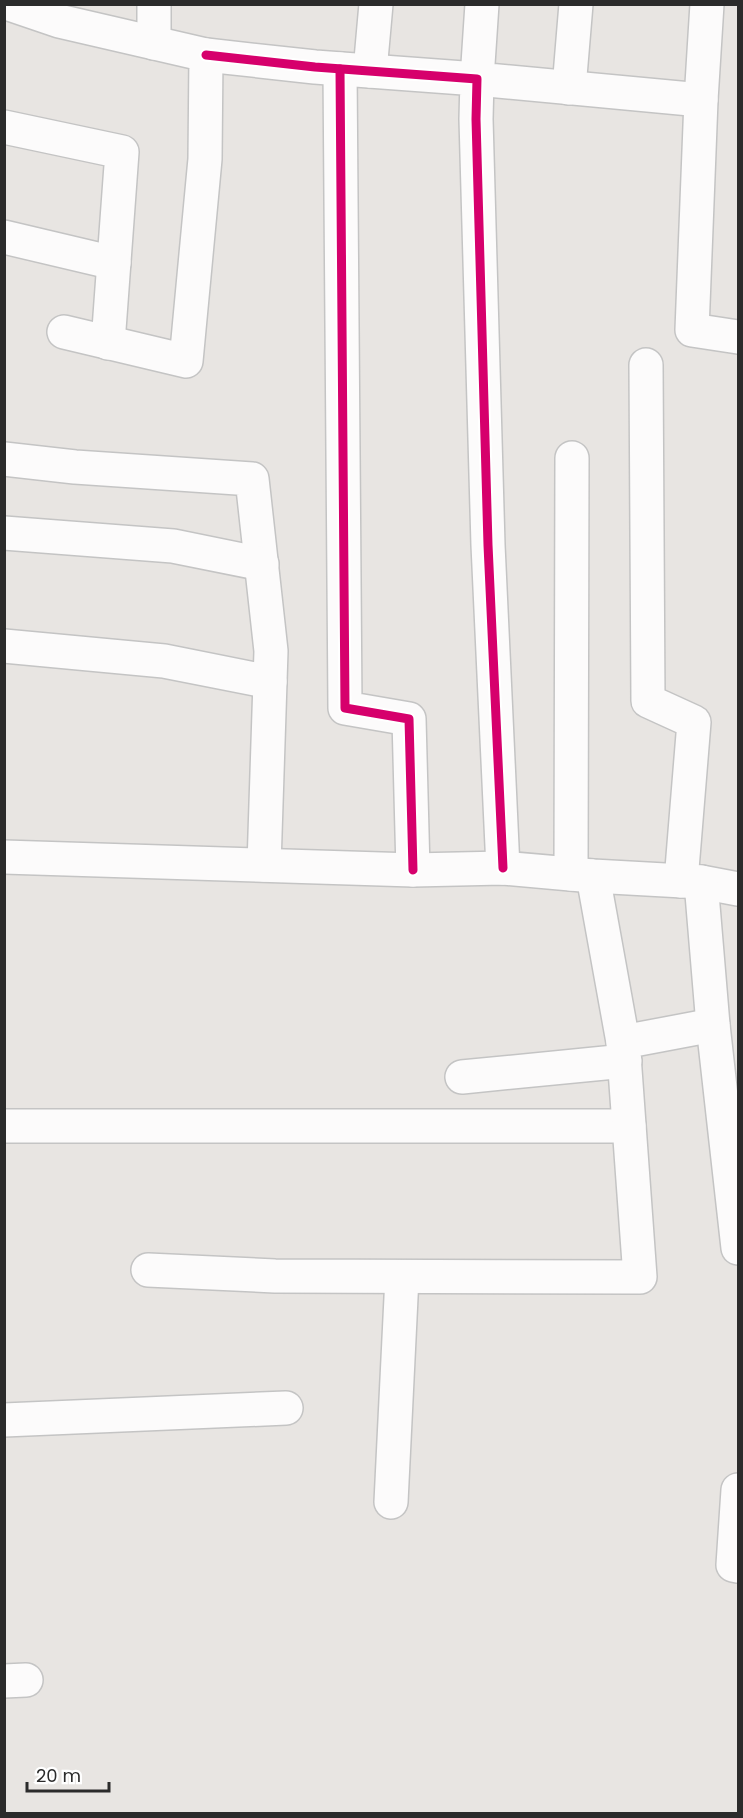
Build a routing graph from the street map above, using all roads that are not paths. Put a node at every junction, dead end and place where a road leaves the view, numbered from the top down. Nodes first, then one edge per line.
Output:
1 (9, 4) edge
2 (154, 4) edge
3 (376, 4) edge
4 (482, 4) edge
5 (576, 4) edge
6 (707, 4) edge
7 (154, 43) junction
8 (206, 55) junction
9 (355, 70) junction
10 (477, 79) junction
11 (569, 88) junction
12 (700, 100) junction
13 (4, 127) edge
14 (4, 237) edge
15 (114, 262) junction
16 (64, 332) dead end
17 (738, 337) edge
18 (108, 343) junction
19 (646, 365) dead end
20 (572, 458) dead end
21 (4, 459) edge
22 (4, 533) edge
23 (262, 564) junction
24 (4, 646) edge
25 (270, 682) junction
26 (4, 857) edge
27 (264, 865) junction
28 (503, 868) junction
29 (413, 870) junction
30 (582, 875) junction
31 (691, 881) junction
32 (738, 890) edge
33 (713, 1025) junction
34 (624, 1052) junction
35 (462, 1077) dead end
36 (4, 1126) edge
37 (629, 1126) junction
38 (738, 1248) edge
39 (148, 1270) dead end
40 (402, 1277) junction
41 (286, 1408) dead end
42 (4, 1420) edge
43 (738, 1490) edge
44 (391, 1502) dead end
45 (738, 1566) edge

1 - 7 street
2 - 7 street
3 - 9 street
4 - 10 street
5 - 11 street
6 - 12 street
7 - 8 street
8 - 9 street
8 - 18 street
9 - 10 street
9 - 29 street
10 - 11 street
10 - 28 street
11 - 12 street
12 - 17 street
13 - 15 street
14 - 15 street
15 - 18 street
16 - 18 street
19 - 31 street
20 - 30 street
21 - 23 street
22 - 23 street
23 - 25 street
24 - 25 street
25 - 27 street
26 - 27 street
27 - 29 street
28 - 29 street
28 - 30 street
30 - 31 street
30 - 34 street
31 - 32 street
31 - 33 street
33 - 34 street
33 - 38 street
34 - 35 street
34 - 37 street
36 - 37 street
37 - 40 street
39 - 40 street
40 - 44 street
41 - 42 street
43 - 45 street

